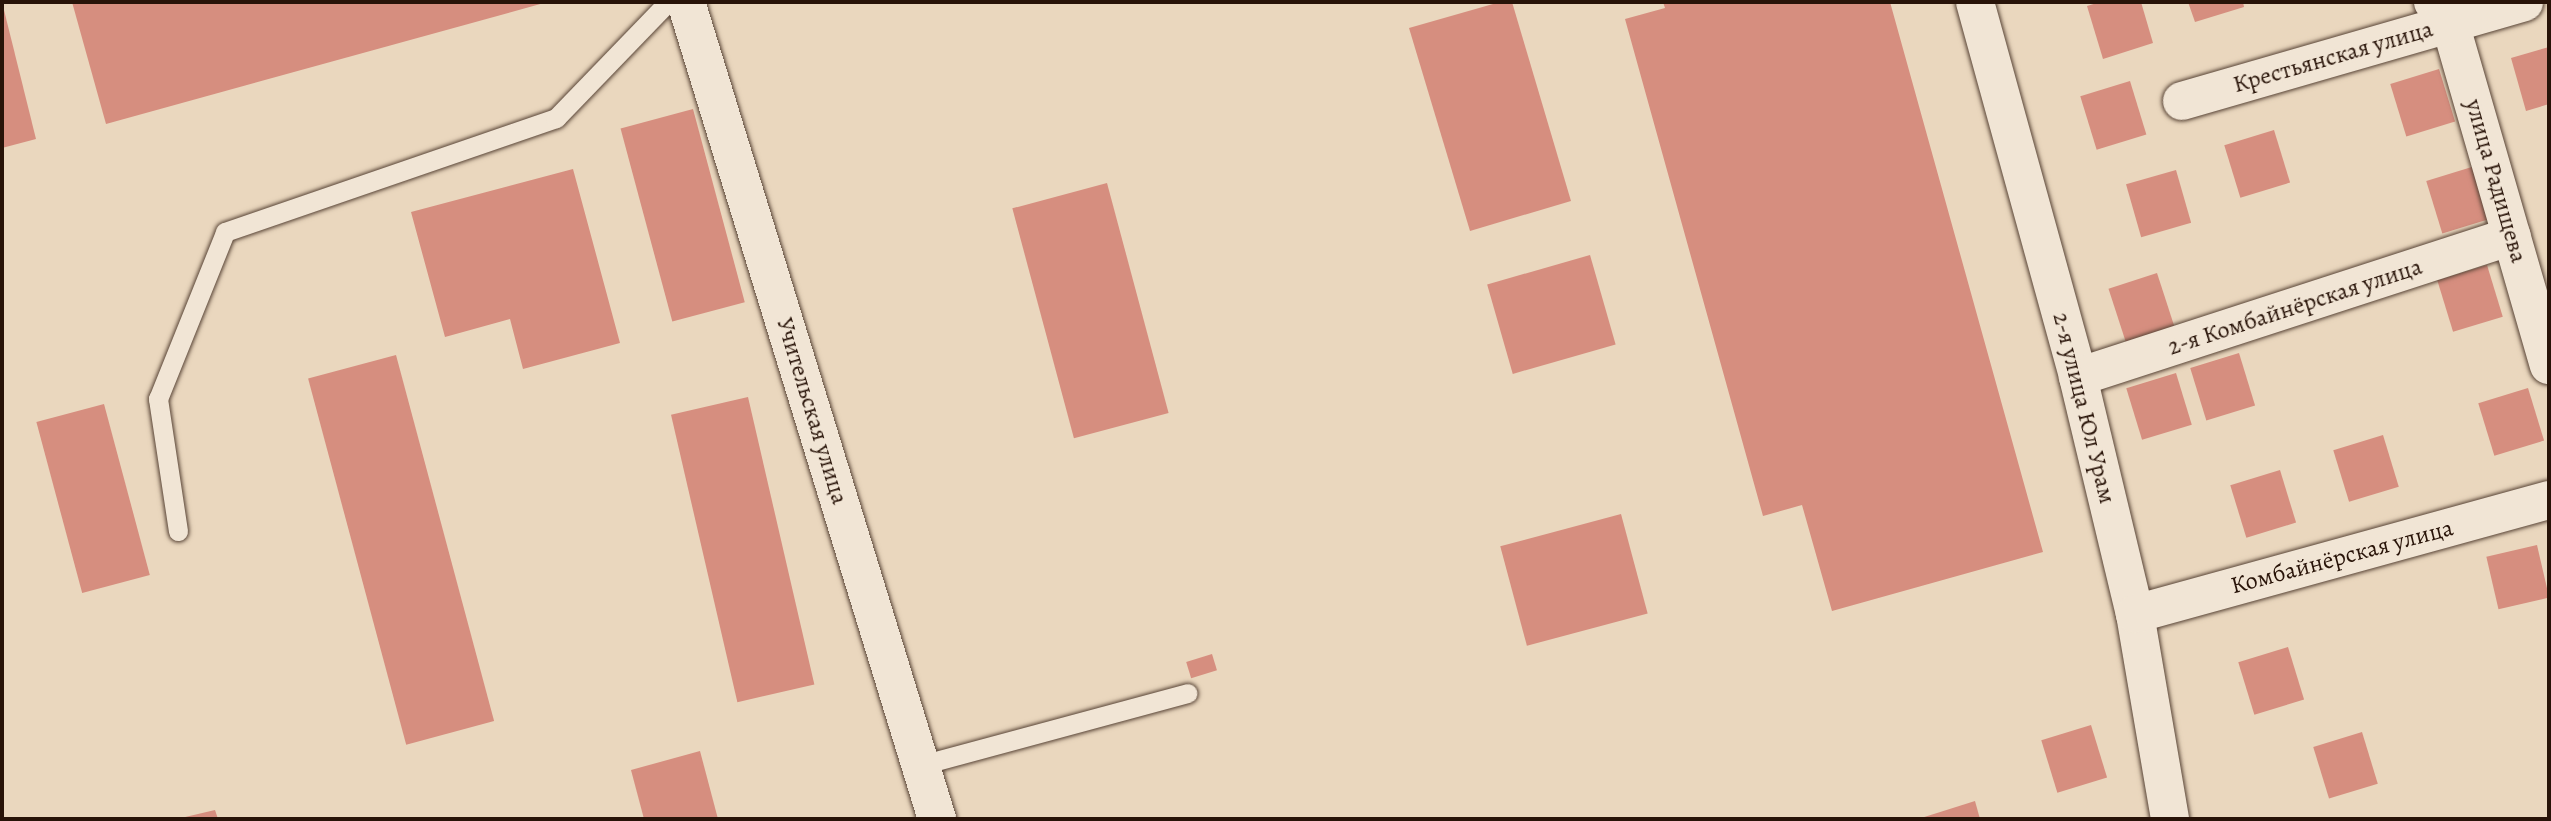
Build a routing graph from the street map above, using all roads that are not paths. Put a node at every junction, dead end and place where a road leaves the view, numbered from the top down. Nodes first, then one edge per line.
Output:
1 (668, 2) edge
2 (687, 2) edge
3 (1975, 2) edge
4 (2524, 2) edge
5 (2442, 13) edge
6 (2182, 101) dead end
7 (2512, 236) junction
8 (2549, 365) edge
9 (2078, 377) junction
10 (2549, 500) edge
11 (177, 531) dead end
12 (2135, 614) junction
13 (1187, 693) dead end
14 (921, 765) junction
15 (937, 819) edge
16 (2170, 819) edge

1 - 11 lane
2 - 14 street, Учительская улица
3 - 9 street, 2-я улица Юл Урам
4 - 5 street, Крестьянская улица
5 - 6 street, Крестьянская улица
5 - 7 street, улица Радищева
7 - 8 street, улица Радищева
7 - 9 street, 2-я Комбайнёрская улица
9 - 12 street, 2-я улица Юл Урам
10 - 12 street, Комбайнёрская улица
12 - 16 street, 2-я улица Юл Урам
13 - 14 lane
14 - 15 street, Учительская улица

